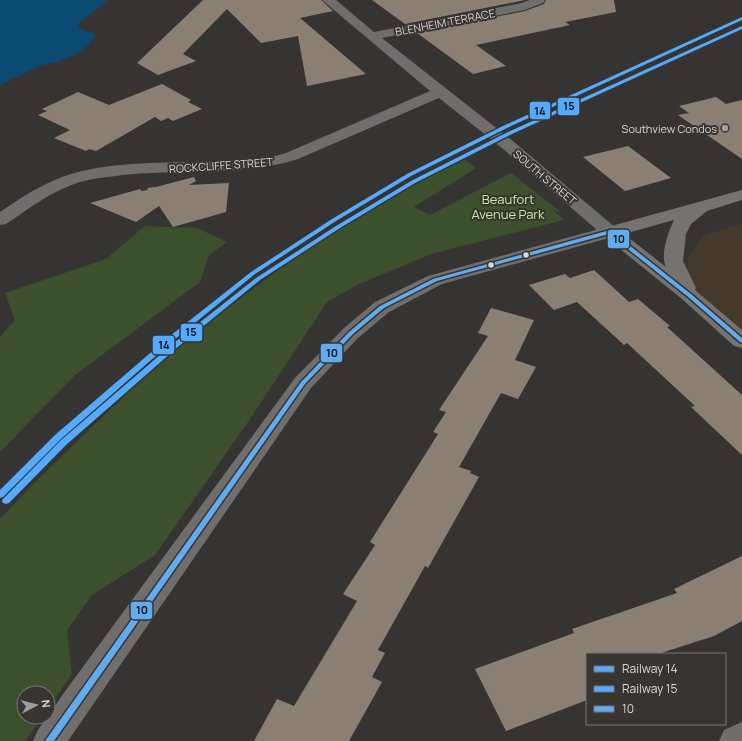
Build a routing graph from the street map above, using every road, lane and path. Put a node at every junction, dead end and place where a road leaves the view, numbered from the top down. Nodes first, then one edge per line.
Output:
1 (328, 0) edge
2 (539, 0) edge
3 (372, 36) junction
4 (446, 97) junction
5 (742, 195) edge
6 (702, 206) junction
7 (0, 220) edge
8 (610, 232) junction
9 (689, 295) junction
10 (742, 341) edge
11 (742, 738) edge
12 (50, 741) edge
13 (735, 741) edge

1 - 3 street, SOUTH STREET
2 - 3 street, BLENHEIM TERRACE
3 - 4 street, SOUTH STREET
4 - 7 street, ROCKCLIFFE STREET
4 - 8 street, SOUTH STREET
5 - 6 main road
6 - 8 main road
6 - 9 main road
8 - 9 main road, SOUTH STREET
8 - 12 street
9 - 10 main road, SOUTH STREET
11 - 13 street

